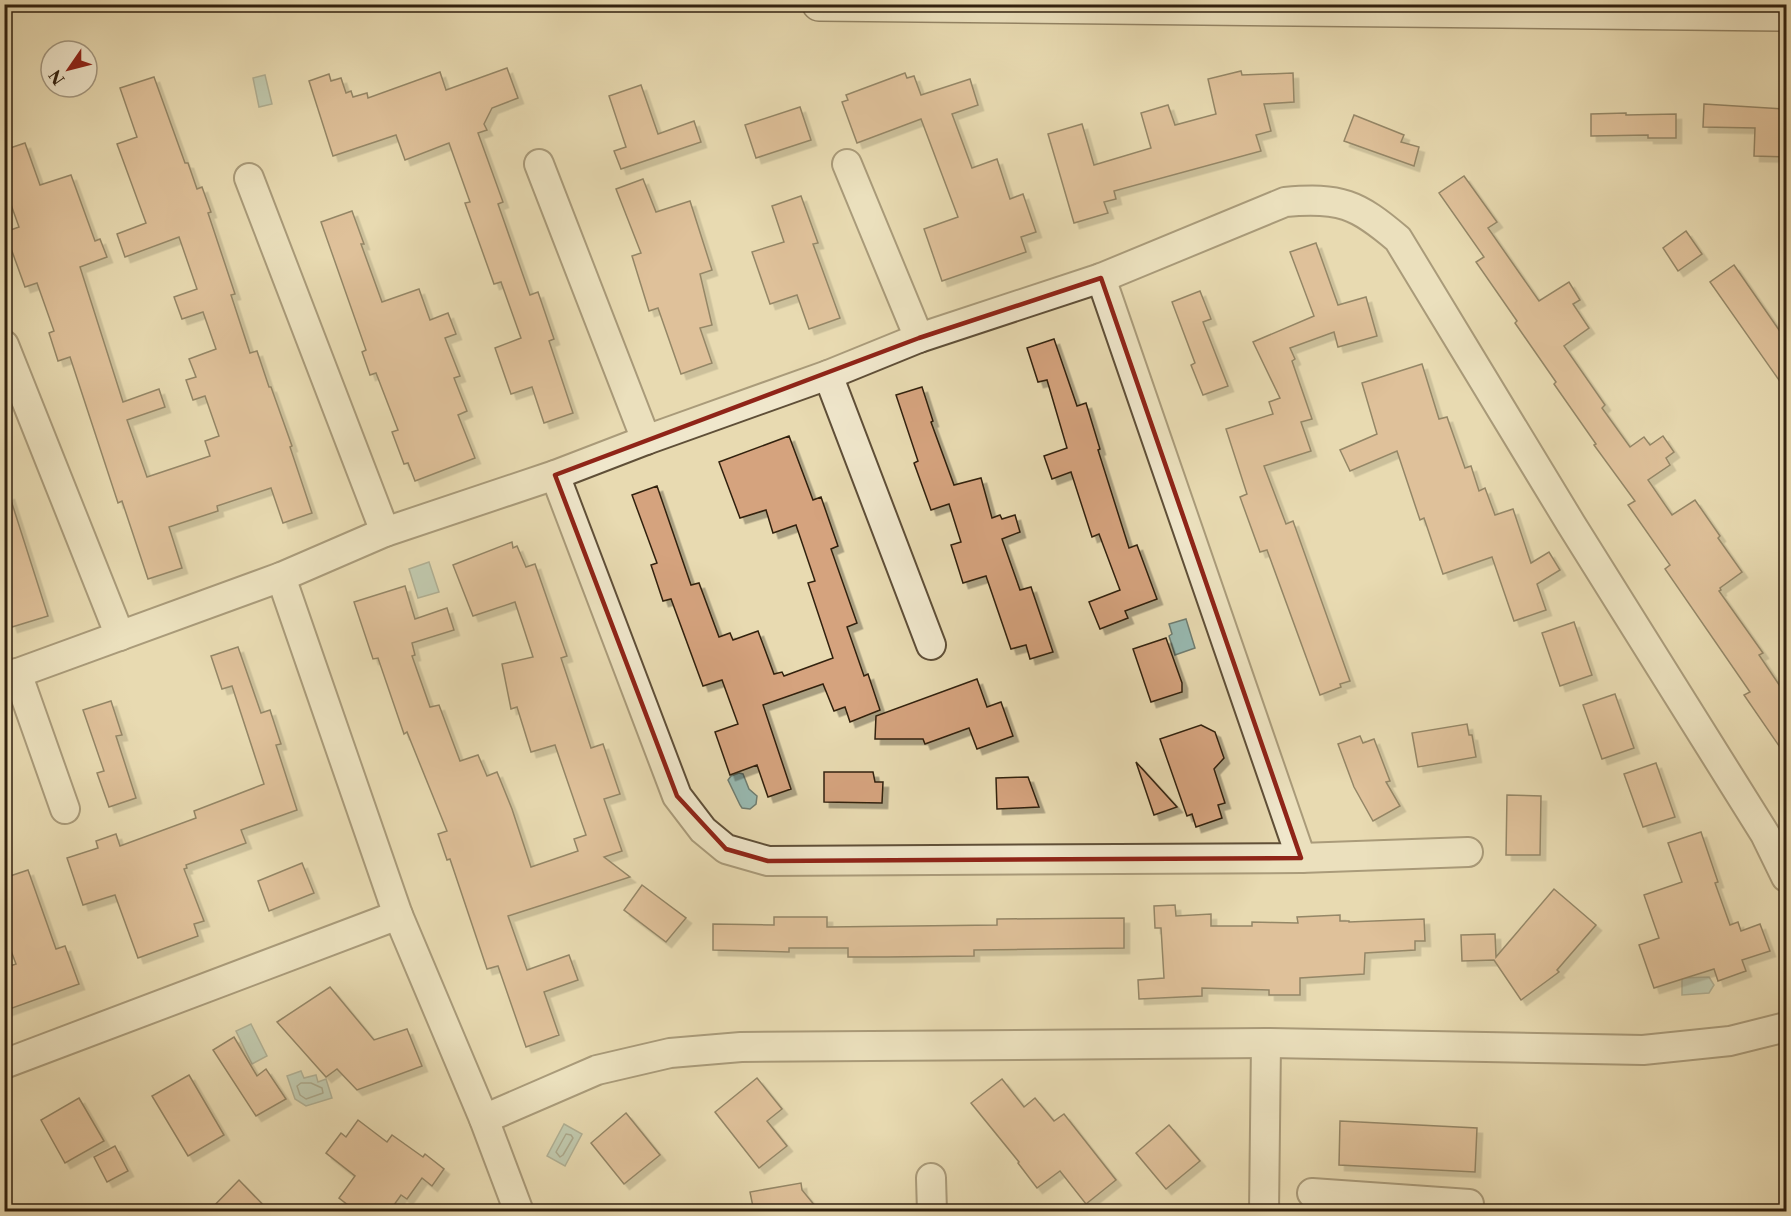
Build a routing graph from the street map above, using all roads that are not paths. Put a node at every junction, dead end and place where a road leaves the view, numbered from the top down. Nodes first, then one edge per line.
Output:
1 (819, 4) edge
2 (1786, 14) edge
3 (539, 164) dead end
4 (847, 164) dead end
5 (249, 178) dead end
6 (1101, 278) junction
7 (919, 338) junction
8 (4, 345) edge
9 (828, 375) junction
10 (646, 440) junction
11 (555, 475) junction
12 (384, 532) junction
13 (281, 577) junction
14 (120, 636) junction
15 (931, 645) dead end
16 (10, 675) edge
17 (65, 809) dead end
18 (1468, 852) dead end
19 (1301, 858) junction
20 (1786, 877) edge
21 (398, 915) junction
22 (1786, 1027) edge
23 (1266, 1043) junction
24 (4, 1064) edge
25 (484, 1119) junction
26 (931, 1178) dead end
27 (1312, 1193) dead end
28 (1470, 1204) dead end
29 (1384, 1205) edge
30 (519, 1212) edge
31 (932, 1212) edge
32 (1264, 1212) edge

1 - 2 street
3 - 10 street
4 - 7 street
5 - 12 street
6 - 7 street
6 - 19 street
6 - 20 street
7 - 9 street
8 - 14 street
9 - 10 street
9 - 15 street
10 - 11 street
11 - 12 street
11 - 19 street
12 - 13 street
13 - 14 street
13 - 21 street
14 - 16 street
16 - 17 street
18 - 19 street
21 - 24 street
21 - 25 street
22 - 23 street
23 - 25 street
23 - 32 street
25 - 30 street
26 - 31 street
27 - 29 street
28 - 29 street

